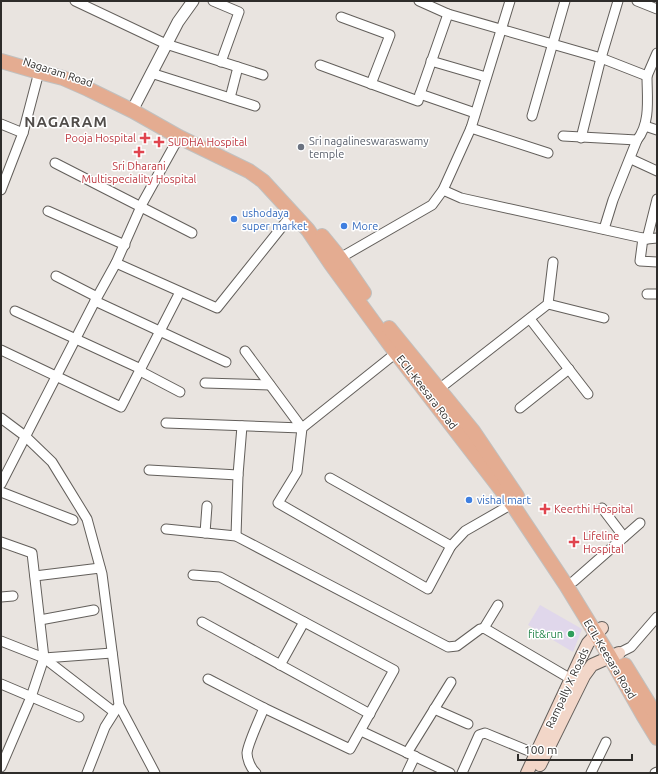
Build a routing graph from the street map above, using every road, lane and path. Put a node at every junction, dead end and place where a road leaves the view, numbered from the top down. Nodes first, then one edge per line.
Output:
1 (75, 1) edge
2 (213, 1) edge
3 (419, 1) edge
4 (510, 1) edge
5 (565, 1) edge
6 (618, 1) edge
7 (637, 1) edge
8 (190, 2) edge
9 (440, 6) edge
10 (657, 9) edge
11 (448, 14) junction
12 (342, 17) dead end
13 (501, 29) junction
14 (166, 44) junction
15 (553, 45) junction
16 (1, 53) edge
17 (657, 53) edge
18 (601, 58) junction
19 (1, 61) edge
20 (431, 61) junction
21 (221, 62) junction
22 (320, 65) dead end
23 (238, 67) junction
24 (39, 72) junction
25 (151, 73) junction
26 (263, 75) dead end
27 (647, 76) junction
28 (486, 77) junction
29 (371, 84) junction
30 (420, 94) junction
31 (230, 98) junction
32 (254, 106) dead end
33 (134, 108) junction
34 (475, 113) junction
35 (532, 116) dead end
36 (1, 124) edge
37 (645, 126) junction
38 (471, 128) junction
39 (657, 130) edge
40 (23, 132) junction
41 (563, 136) dead end
42 (178, 137) junction
43 (581, 138) junction
44 (638, 140) junction
45 (548, 153) dead end
46 (631, 159) junction
47 (55, 163) dead end
48 (657, 171) edge
49 (1, 190) edge
50 (443, 190) junction
51 (657, 199) edge
52 (141, 207) junction
53 (48, 211) dead end
54 (293, 213) junction
55 (604, 229) junction
56 (192, 233) dead end
57 (645, 238) junction
58 (657, 238) edge
59 (125, 245) junction
60 (340, 258) junction
61 (553, 262) dead end
62 (657, 262) edge
63 (116, 263) junction
64 (56, 276) dead end
65 (180, 292) junction
66 (647, 294) dead end
67 (657, 294) edge
68 (96, 299) junction
69 (548, 304) junction
70 (370, 310) junction
71 (16, 311) dead end
72 (530, 318) junction
73 (604, 318) dead end
74 (160, 331) junction
75 (76, 339) junction
76 (1, 350) edge
77 (244, 351) dead end
78 (396, 352) junction
79 (226, 362) dead end
80 (569, 369) junction
81 (140, 370) junction
82 (57, 376) junction
83 (205, 383) dead end
84 (270, 385) junction
85 (439, 389) junction
86 (180, 392) dead end
87 (588, 394) dead end
88 (520, 408) dead end
89 (1, 418) edge
90 (166, 423) dead end
91 (242, 426) junction
92 (302, 428) junction
93 (25, 436) junction
94 (149, 470) dead end
95 (238, 475) junction
96 (330, 478) dead end
97 (1, 484) edge
98 (1, 492) edge
99 (512, 504) junction
100 (207, 506) dead end
101 (602, 508) dead end
102 (73, 520) dead end
103 (640, 523) dead end
104 (166, 529) dead end
105 (205, 533) junction
106 (236, 536) junction
107 (624, 537) junction
108 (1, 542) edge
109 (451, 546) junction
110 (100, 568) junction
111 (193, 575) dead end
112 (35, 576) junction
113 (574, 581) junction
114 (13, 596) dead end
115 (1, 597) edge
116 (498, 605) dead end
117 (94, 610) dead end
118 (657, 616) edge
119 (40, 620) junction
120 (202, 622) dead end
121 (304, 622) junction
122 (484, 628) junction
123 (599, 631) junction
124 (1, 641) edge
125 (112, 653) junction
126 (615, 655) junction
127 (44, 658) junction
128 (280, 665) junction
129 (208, 679) dead end
130 (451, 682) dead end
131 (575, 682) junction
132 (1, 684) edge
133 (31, 697) junction
134 (264, 708) junction
135 (117, 709) junction
136 (434, 709) junction
137 (370, 714) junction
138 (79, 717) dead end
139 (657, 717) edge
140 (468, 724) dead end
141 (361, 731) junction
142 (657, 738) edge
143 (606, 742) dead end
144 (536, 754) junction
145 (411, 755) junction
146 (1, 767) edge
147 (254, 772) edge
148 (87, 773) edge
149 (155, 773) edge
150 (408, 773) edge
151 (450, 773) edge
152 (462, 773) edge
153 (527, 773) edge
154 (536, 773) edge
155 (591, 773) edge

1 - 14 street
2 - 21 street
3 - 9 street
4 - 13 street
5 - 15 street
6 - 18 street
7 - 10 street
8 - 14 street
9 - 11 street
11 - 13 street
11 - 20 street
12 - 29 street
13 - 15 street
13 - 28 street
14 - 21 street
14 - 25 street
15 - 18 street
15 - 35 street
16 - 33 main road, Nagaram Road
17 - 27 street
18 - 27 street
18 - 43 street
19 - 24 main road, Nagaram Road
20 - 28 street
20 - 30 street
21 - 23 street
22 - 29 street
23 - 26 street
23 - 31 street
24 - 33 main road, Nagaram Road
24 - 40 street
25 - 31 street
25 - 33 street
27 - 37 street
28 - 34 street
29 - 30 street
30 - 34 street
31 - 32 street
33 - 42 main road, ECIL-Keesara Road
33 - 60 main road, ECIL-Keesara Road
34 - 38 street
36 - 40 street
37 - 39 street
37 - 44 street
38 - 45 street
38 - 50 street
40 - 49 street
41 - 43 street
42 - 52 street
42 - 54 main road, ECIL-Keesara Road
43 - 44 street
44 - 46 street
46 - 48 street
46 - 55 street
47 - 52 street
50 - 55 street
50 - 60 street
51 - 57 street
52 - 56 street
52 - 59 street
53 - 59 street
54 - 65 street
54 - 70 main road, ECIL-Keesara Road
55 - 57 street
57 - 58 street
57 - 62 street
59 - 63 street
60 - 70 main road, ECIL-Keesara Road
61 - 69 street
63 - 65 street
63 - 68 street
64 - 68 street
65 - 74 street
66 - 67 street
68 - 74 street
68 - 75 street
69 - 72 street
69 - 73 street
70 - 78 main road, ECIL-Keesara Road
70 - 85 main road, ECIL-Keesara Road
71 - 75 street
72 - 80 street
72 - 85 street
74 - 79 street
74 - 81 street
75 - 81 street
75 - 82 street
76 - 82 street
77 - 84 street
78 - 92 street
78 - 99 main road, ECIL-Keesara Road
80 - 87 street
80 - 88 street
81 - 82 street
81 - 86 street
82 - 93 street
83 - 84 street
84 - 92 street
85 - 113 main road, ECIL-Keesara Road
89 - 93 street
90 - 91 street
91 - 92 street
91 - 95 street
92 - 109 street
93 - 97 street
93 - 110 street
94 - 95 street
95 - 106 street
96 - 109 street
98 - 102 street
99 - 109 street
99 - 123 main road, ECIL-Keesara Road
100 - 105 street
101 - 107 street
103 - 107 street
104 - 105 street
105 - 106 street
106 - 122 street
107 - 113 street
108 - 112 street
110 - 112 street
110 - 125 street
111 - 121 street
112 - 119 street
113 - 123 main road, ECIL-Keesara Road
114 - 115 street
116 - 122 street
117 - 119 street
118 - 126 street
119 - 127 street
120 - 128 street
121 - 128 street
121 - 137 street
122 - 131 street
123 - 126 main road, ECIL-Keesara Road
123 - 131 main road, Rampally X Roads
124 - 127 street
125 - 127 street
125 - 135 street
126 - 131 main road, Rampally X Roads
126 - 139 main road, ECIL-Keesara Road
126 - 142 main road, ECIL-Keesara Road
127 - 133 street
127 - 135 street
128 - 137 street
129 - 134 street
130 - 136 street
131 - 144 main road, Rampally X Roads
131 - 154 main road, Rampally X Roads
132 - 133 street
133 - 138 street
133 - 146 street
134 - 141 street
134 - 147 street
135 - 148 street
135 - 149 street
136 - 140 street
136 - 145 street
137 - 141 street
141 - 145 street
143 - 155 street
144 - 152 street
144 - 153 main road, Rampally X Roads
145 - 150 street
145 - 151 street

